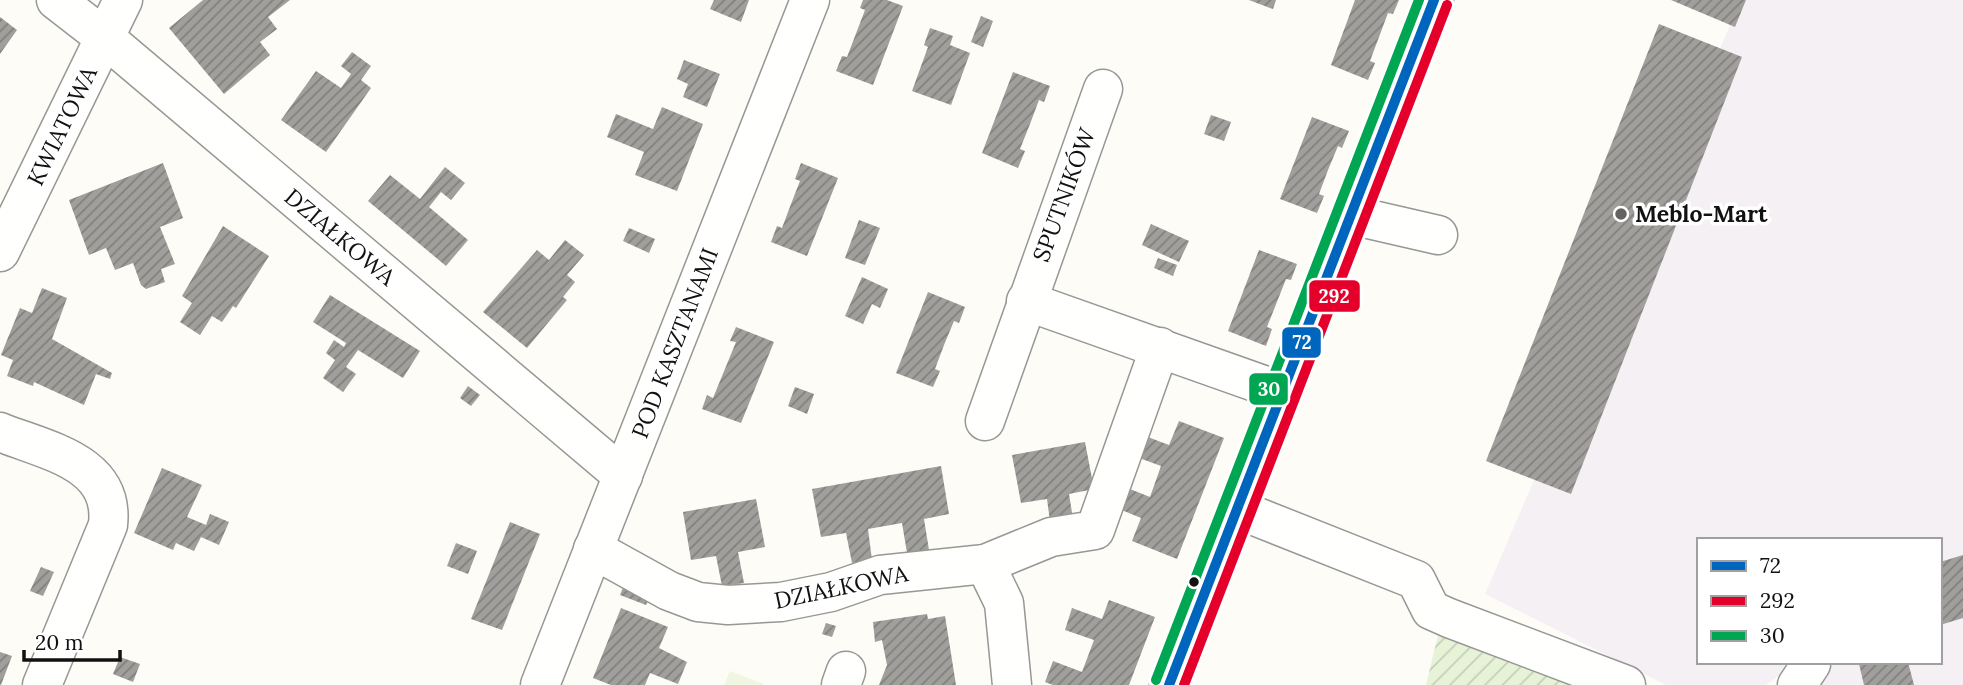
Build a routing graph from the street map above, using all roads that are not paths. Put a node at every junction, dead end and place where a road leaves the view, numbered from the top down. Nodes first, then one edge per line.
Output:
1 (56, 0) edge
2 (123, 0) edge
3 (810, 0) edge
4 (1434, 0) edge
5 (105, 38) junction
6 (1103, 89) dead end
7 (1351, 215) junction
8 (1438, 235) dead end
9 (0, 252) edge
10 (1026, 301) junction
11 (1160, 347) junction
12 (1283, 392) junction
13 (985, 421) dead end
14 (0, 432) edge
15 (623, 477) junction
16 (1237, 509) junction
17 (593, 549) junction
18 (985, 564) junction
19 (42, 685) edge
20 (540, 685) edge
21 (1012, 685) edge
22 (1169, 685) edge
23 (1626, 685) edge

1 - 5 street, DZIAŁKOWA
2 - 5 street, KWIATOWA
3 - 15 street, POD KASZTANAMI
4 - 7 street
5 - 9 street, KWIATOWA
5 - 15 street, DZIAŁKOWA
6 - 10 street, SPUTNIKÓW
7 - 8 street
7 - 12 street
10 - 11 street
10 - 13 street, SPUTNIKÓW
11 - 12 street
11 - 18 street, DZIAŁKOWA
12 - 16 street
14 - 19 street
15 - 17 street, POD KASZTANAMI
16 - 22 street
16 - 23 street
17 - 18 street, DZIAŁKOWA
17 - 20 street, POD KASZTANAMI
18 - 21 street

